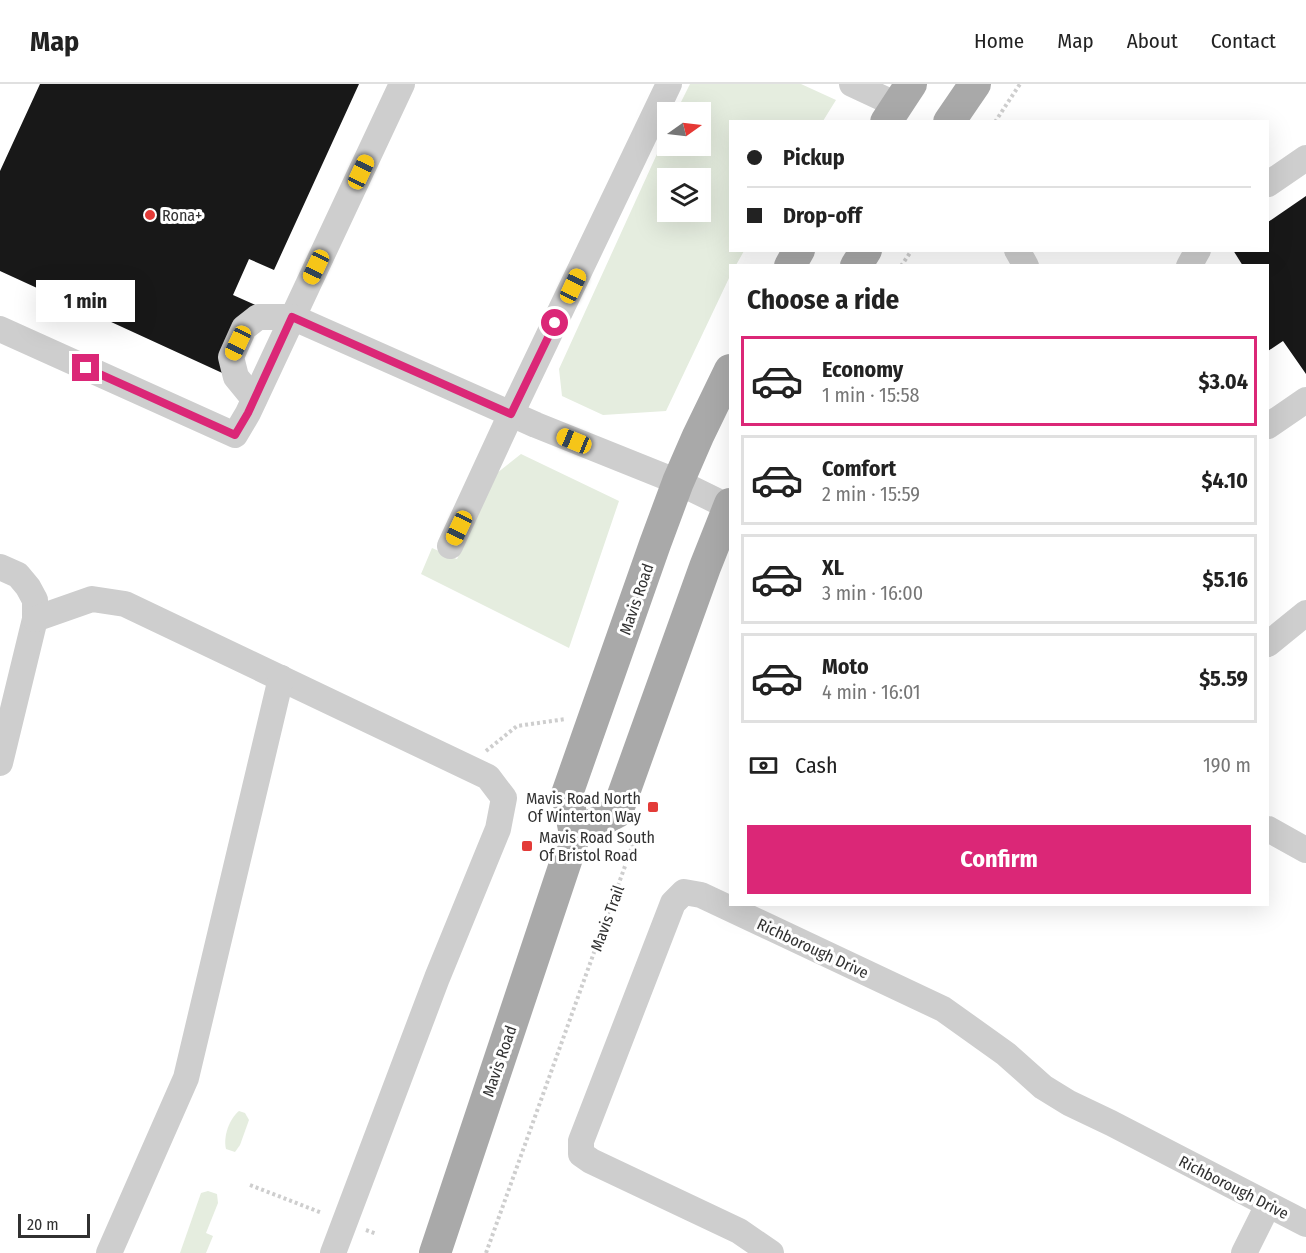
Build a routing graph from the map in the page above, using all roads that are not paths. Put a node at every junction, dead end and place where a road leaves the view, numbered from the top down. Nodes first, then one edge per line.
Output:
1 (402, 84) edge
2 (669, 84) edge
3 (852, 84) edge
4 (975, 84) edge
5 (898, 104) edge
6 (954, 118) edge
7 (1306, 158) edge
8 (1269, 183) edge
9 (292, 317) junction
10 (0, 329) edge
11 (729, 372) edge
12 (254, 399) junction
13 (1306, 400) edge
14 (511, 414) junction
15 (1269, 425) edge
16 (678, 482) junction
17 (729, 506) edge
18 (729, 508) edge
19 (450, 546) dead end
20 (0, 567) edge
21 (1306, 613) edge
22 (35, 619) junction
23 (1269, 643) edge
24 (281, 678) junction
25 (0, 763) edge
26 (1269, 830) edge
27 (575, 834) junction
28 (1306, 850) edge
29 (1268, 1205) junction
30 (1306, 1224) edge
31 (109, 1253) edge
32 (333, 1253) edge
33 (435, 1253) edge
34 (771, 1253) edge
35 (1244, 1253) edge

1 - 9 street
2 - 14 street
3 - 5 street
4 - 6 main road
7 - 8 street
9 - 12 street
9 - 12 street
9 - 14 street
10 - 12 street
11 - 16 main road, Mavis Road
13 - 15 street
14 - 16 street
14 - 19 street
16 - 17 street
16 - 27 main road, Mavis Road
18 - 27 main road
20 - 22 street
21 - 23 street
22 - 24 street
22 - 25 street
24 - 31 street
24 - 32 street
26 - 28 street
27 - 33 main road, Mavis Road
29 - 30 street, Richborough Drive
29 - 34 street, Richborough Drive
29 - 35 street

